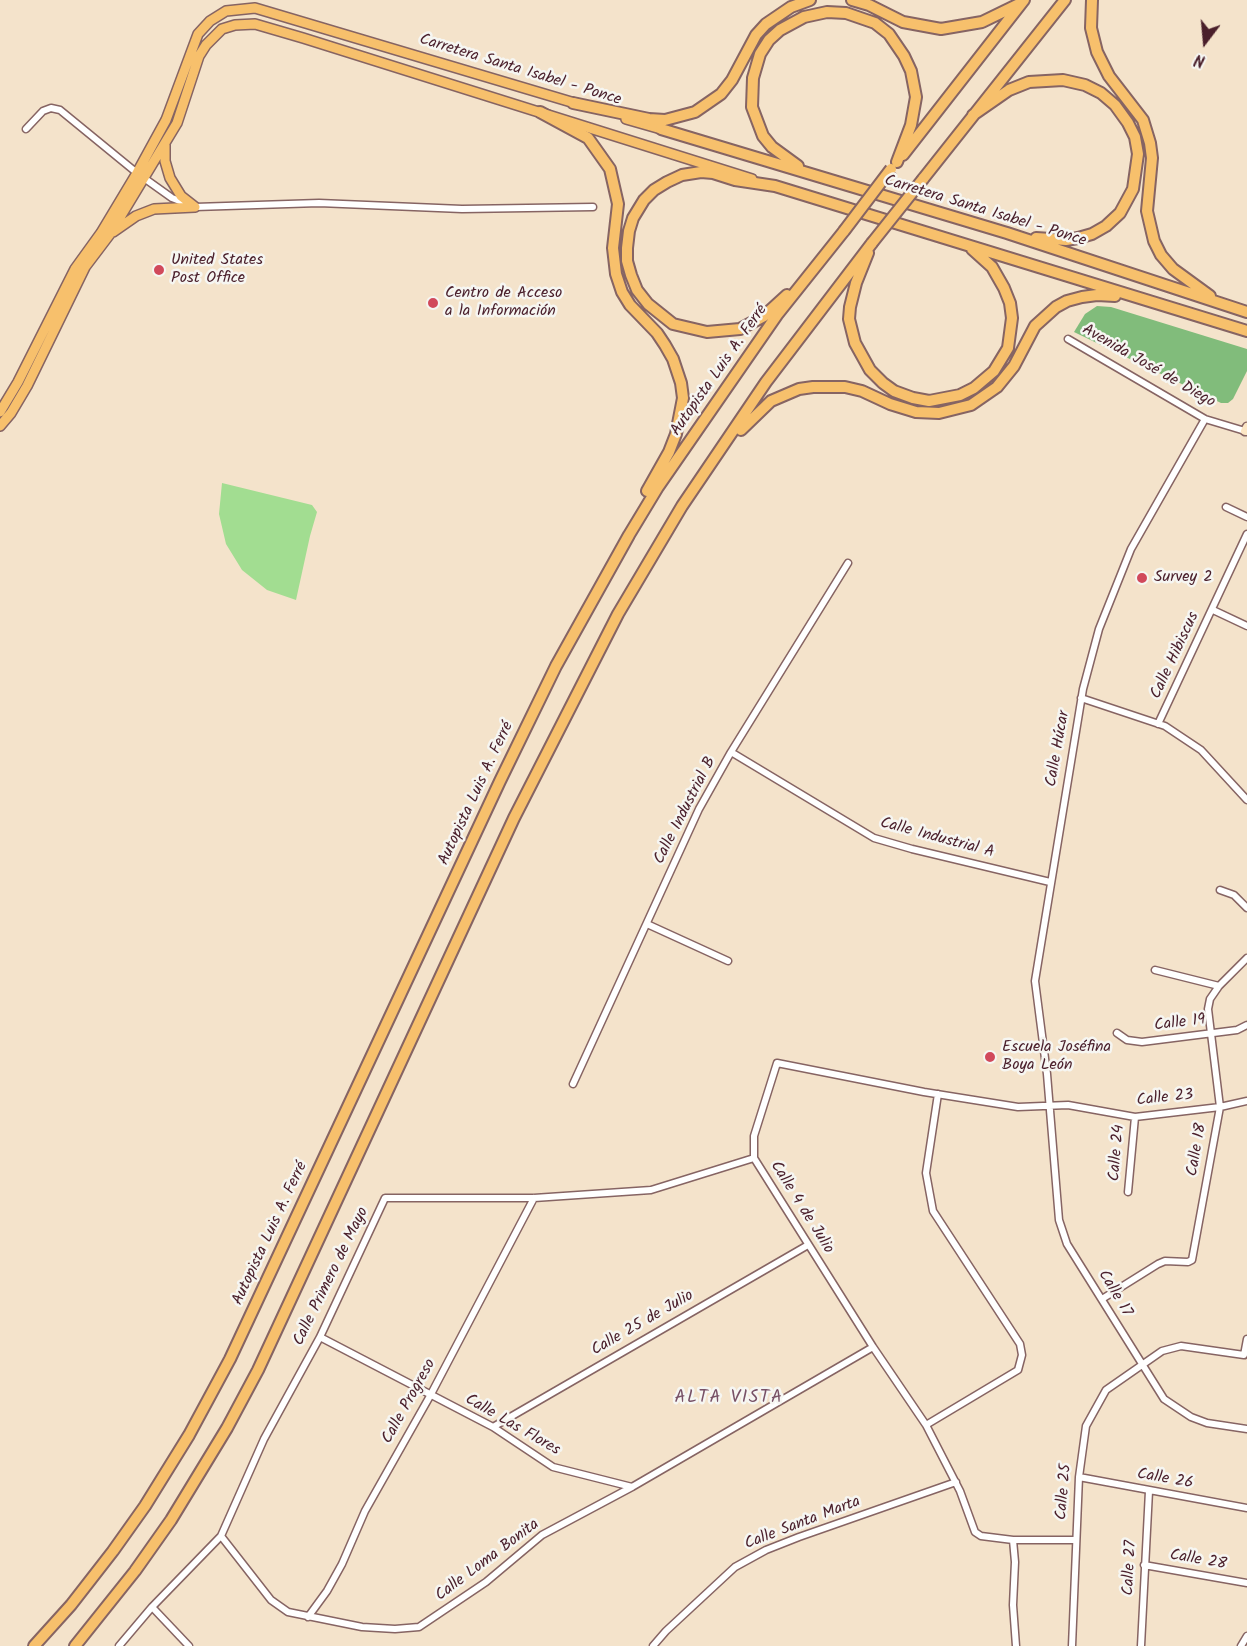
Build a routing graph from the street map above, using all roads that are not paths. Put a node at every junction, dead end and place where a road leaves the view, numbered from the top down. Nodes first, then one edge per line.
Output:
1 (810, 0) edge
2 (852, 0) edge
3 (1065, 0) edge
4 (1092, 0) edge
5 (1023, 1) edge
6 (573, 103) junction
7 (540, 112) junction
8 (973, 115) junction
9 (26, 129) dead end
10 (661, 129) joint
11 (165, 143) junction
12 (894, 166) junction
13 (811, 174) junction
14 (141, 176) junction
15 (775, 186) junction
16 (195, 207) junction
17 (592, 207) dead end
18 (1007, 233) junction
19 (110, 234) junction
20 (872, 243) junction
21 (969, 246) junction
22 (802, 284) junction
23 (1221, 303) junction
24 (1164, 306) junction
25 (1247, 312) edge
26 (1247, 332) edge
27 (1068, 339) dead end
28 (0, 412) edge
29 (1205, 419) junction
30 (0, 426) edge
31 (1246, 430) edge
32 (682, 506) junction
33 (1226, 507) dead end
34 (1247, 517) edge
35 (1247, 534) edge
36 (629, 536) junction
37 (848, 563) dead end
38 (1213, 610) junction
39 (1247, 626) edge
40 (1081, 698) junction
41 (1158, 724) junction
42 (731, 752) junction
43 (1247, 800) edge
44 (1050, 882) junction
45 (1220, 890) dead end
46 (1247, 908) edge
47 (646, 924) junction
48 (1247, 958) edge
49 (729, 961) dead end
50 (1155, 970) dead end
51 (1219, 986) junction
52 (1247, 1025) edge
53 (1117, 1033) dead end
54 (1210, 1034) junction
55 (573, 1084) dead end
56 (938, 1095) junction
57 (1247, 1101) edge
58 (1051, 1107) junction
59 (1220, 1107) junction
60 (1135, 1117) junction
61 (754, 1158) junction
62 (1128, 1192) dead end
63 (534, 1198) junction
64 (808, 1245) junction
65 (1102, 1299) junction
66 (320, 1337) junction
67 (1247, 1339) edge
68 (873, 1347) junction
69 (1142, 1366) junction
70 (430, 1396) junction
71 (926, 1425) junction
72 (493, 1427) junction
73 (1247, 1430) edge
74 (1079, 1477) junction
75 (956, 1482) junction
76 (632, 1487) junction
77 (1149, 1491) junction
78 (1247, 1508) edge
79 (221, 1536) junction
80 (1013, 1540) junction
81 (1075, 1540) junction
82 (1144, 1565) junction
83 (1247, 1583) edge
84 (152, 1607) junction
85 (308, 1617) junction
86 (1247, 1636) edge
87 (34, 1646) edge
88 (75, 1646) edge
89 (119, 1646) edge
90 (189, 1646) edge
91 (653, 1646) edge
92 (1016, 1646) edge
93 (1072, 1646) edge
94 (1141, 1646) edge
95 (1241, 1646) edge

1 - 6 highway
2 - 5 highway
3 - 8 highway
4 - 23 highway
5 - 12 highway, Autopista Luis A. Ferré
6 - 10 main road, Carretera Santa Isabel - Ponce
6 - 14 main road, Carretera Santa Isabel - Ponce
7 - 11 main road, Carretera Santa Isabel - Ponce
7 - 15 main road, Carretera Santa Isabel - Ponce
7 - 36 highway
8 - 18 highway
8 - 20 highway, bridge
9 - 14 street
10 - 13 highway, Carretera Santa Isabel - Ponce
11 - 14 main road, Carretera Santa Isabel - Ponce
11 - 16 main road
12 - 13 highway
12 - 22 highway, Autopista Luis A. Ferré, bridge
13 - 18 highway, Carretera Santa Isabel - Ponce
14 - 16 street
14 - 19 main road, Carretera Santa Isabel - Ponce
14 - 28 main road, Carretera Santa Isabel - Ponce
15 - 21 highway, Carretera Santa Isabel - Ponce
15 - 22 highway
16 - 17 street
16 - 19 main road
18 - 23 highway, Carretera Santa Isabel - Ponce
19 - 30 main road, Carretera Santa Isabel - Ponce
20 - 21 highway
20 - 32 highway
21 - 24 highway, Carretera Santa Isabel - Ponce
22 - 36 highway, Autopista Luis A. Ferré
23 - 25 highway, Carretera Santa Isabel - Ponce
24 - 26 highway, Carretera Santa Isabel - Ponce
24 - 32 highway
27 - 29 street, Avenida José de Diego
29 - 31 street, Avenida José de Diego
29 - 40 street, Calle Húcar
32 - 88 highway
33 - 34 street
35 - 38 street, Calle Hibiscus
36 - 87 highway, Autopista Luis A. Ferré
37 - 42 street, Calle Industrial B
38 - 39 street
38 - 41 street, Calle Hibiscus
40 - 41 street
40 - 44 street, Calle Húcar
41 - 43 street
42 - 44 street, Calle Industrial A
42 - 47 street, Calle Industrial B
44 - 58 street, Calle Húcar
45 - 46 street
47 - 49 street
47 - 55 street, Calle Industrial B
48 - 51 street, Calle 18
50 - 51 street
51 - 54 street, Calle 18
52 - 54 street, Calle 19
53 - 54 street, Calle 19
54 - 59 street, Calle 18
56 - 58 street, Calle 4 de Julio
56 - 61 street, Calle 4 de Julio
56 - 71 street
57 - 59 street, Calle 23
58 - 60 street, Calle 23
58 - 65 street, Calle 17
59 - 60 street, Calle 23
59 - 65 street, Calle 18
60 - 62 street, Calle 24
61 - 63 street, Calle Primero de Mayo
61 - 64 street, Calle 4 de Julio
63 - 66 street, Calle Primero de Mayo
63 - 70 street, Calle Progreso
64 - 68 street, Calle 4 de Julio
64 - 72 street, Calle 25 de Julio
65 - 69 street, Calle 17
66 - 70 street, Calle Las Flores
66 - 79 street, Calle Primero de Mayo
67 - 69 street, Calle 25
68 - 71 street, Calle 4 de Julio
68 - 76 street, Calle Loma Bonita
69 - 73 street, Calle 17
69 - 74 street, Calle 25
70 - 72 street, Calle Las Flores
70 - 85 street, Calle Progreso
71 - 75 street, Calle 4 de Julio
72 - 76 street, Calle Las Flores
74 - 77 street, Calle 26
74 - 81 street, Calle 25
75 - 80 street, Calle 4 de Julio
75 - 91 street, Calle Santa Marta
76 - 85 street, Calle Loma Bonita
77 - 78 street, Calle 26
77 - 82 street, Calle 27
79 - 84 street, Calle Primero de Mayo
79 - 85 street, Calle Loma Bonita
80 - 81 street
80 - 92 street
81 - 93 street, Calle 25
82 - 83 street, Calle 28
82 - 94 street, Calle 27
84 - 89 street, Calle Primero de Mayo
84 - 90 street
86 - 95 street

